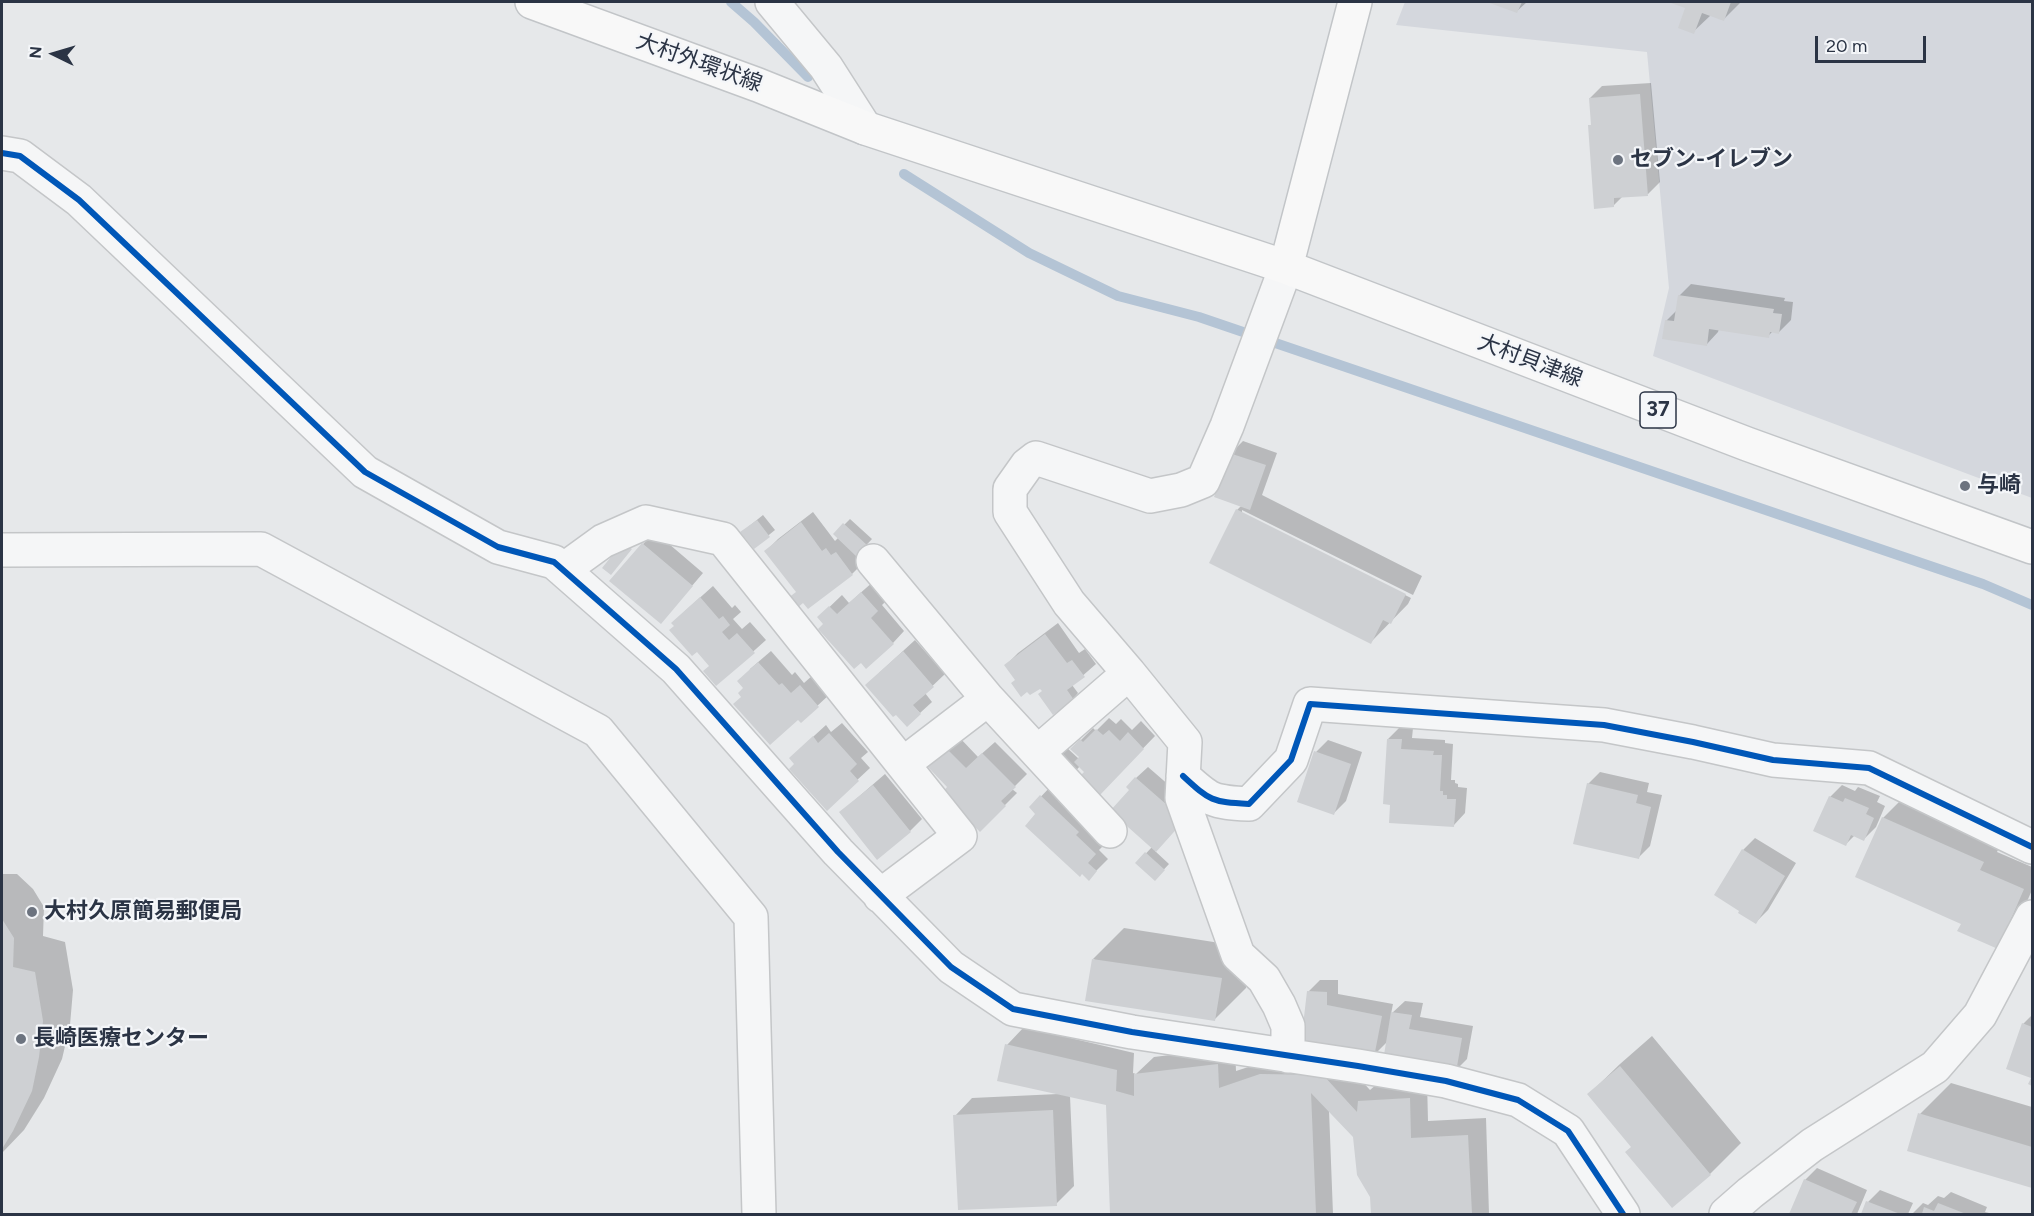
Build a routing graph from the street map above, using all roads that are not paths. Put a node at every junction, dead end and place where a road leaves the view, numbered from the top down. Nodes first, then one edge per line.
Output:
1 (532, 2) edge
2 (772, 2) edge
3 (1355, 2) edge
4 (865, 128) junction
5 (2, 153) edge
6 (1286, 267) junction
7 (2032, 547) edge
8 (2, 550) edge
9 (873, 561) dead end
10 (563, 570) junction
11 (1130, 673) junction
12 (988, 699) junction
13 (1038, 752) junction
14 (903, 764) junction
15 (1183, 776) junction
16 (1110, 831) dead end
17 (2032, 847) edge
18 (880, 896) junction
19 (2032, 917) edge
20 (1288, 1056) junction
21 (759, 1215) edge
22 (1623, 1215) edge
23 (1726, 1215) edge

1 - 4 main road, 大村外環状線
2 - 4 street
3 - 6 main road
4 - 6 main road, 大村外環状線
5 - 10 street
6 - 7 main road, 大村貝津線 / 37
6 - 11 street
8 - 21 street
9 - 12 street
10 - 14 street
10 - 18 street
11 - 13 street
11 - 15 street
12 - 13 street
12 - 14 street
13 - 16 street
14 - 18 street
15 - 17 street
15 - 20 street
18 - 20 street
19 - 23 street
20 - 22 street

